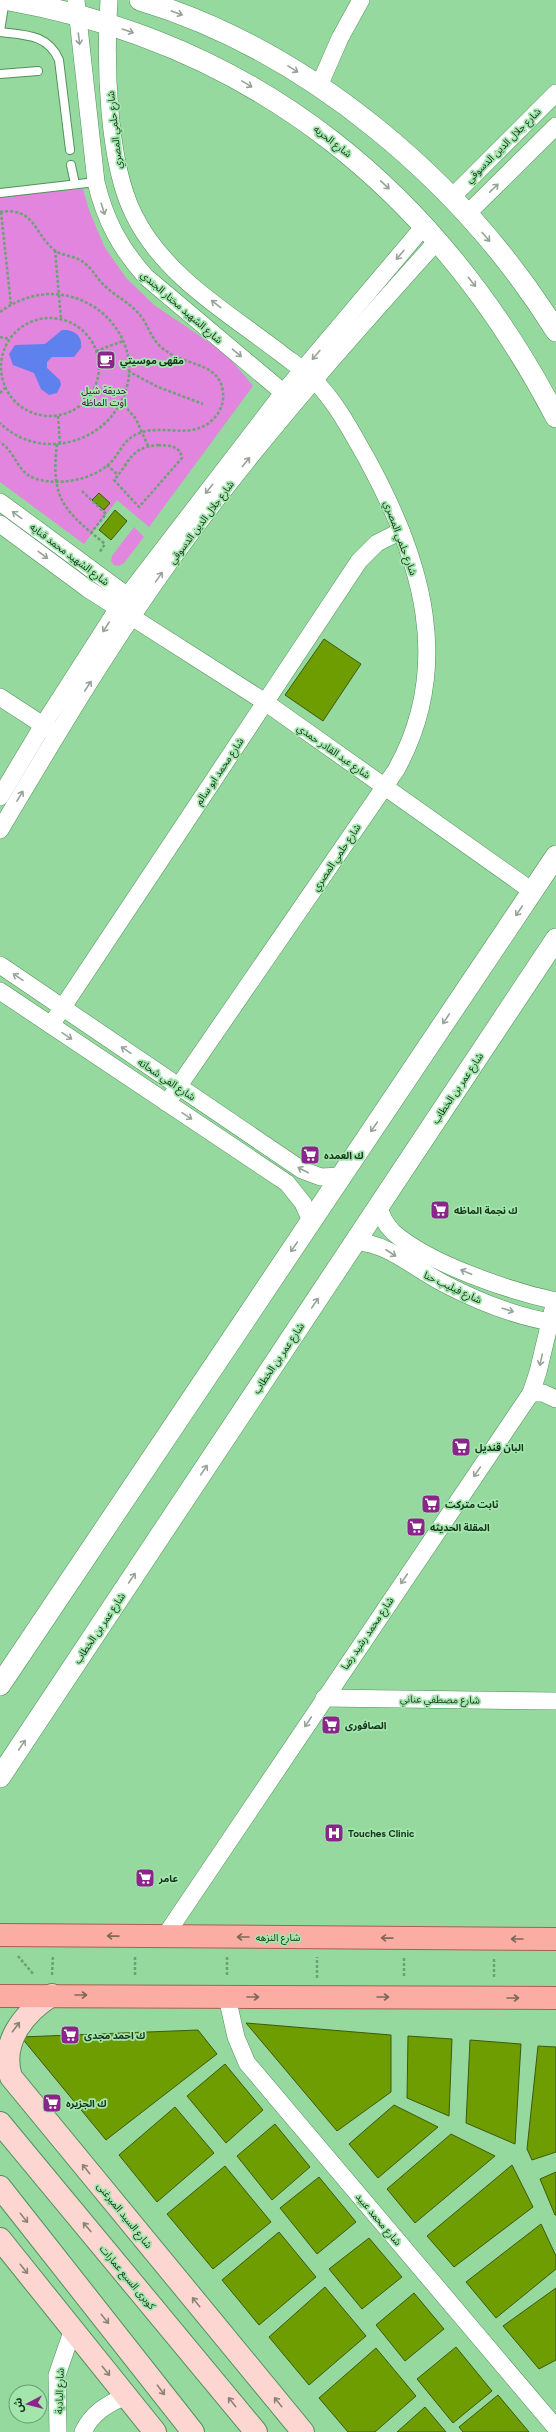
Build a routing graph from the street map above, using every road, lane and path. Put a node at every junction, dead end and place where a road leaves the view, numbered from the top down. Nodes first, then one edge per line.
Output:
1 (5, 0) edge
2 (9, 0) edge
3 (109, 0) edge
4 (140, 0) edge
5 (361, 0) edge
6 (76, 7) edge
7 (107, 24) junction
8 (0, 32) edge
9 (38, 71) dead end
10 (0, 74) edge
11 (319, 86) junction
12 (556, 93) edge
13 (556, 126) edge
14 (70, 150) dead end
15 (71, 165) dead end
16 (96, 182) junction
17 (75, 184) junction
18 (0, 193) edge
19 (451, 198) junction
20 (0, 212) edge
21 (466, 215) junction
22 (431, 233) junction
23 (54, 250) junction
24 (58, 294) junction
25 (11, 305) junction
26 (0, 312) edge
27 (61, 319) junction
28 (556, 331) edge
29 (0, 337) edge
30 (9, 339) junction
31 (123, 341) junction
32 (96, 351) junction
33 (128, 371) junction
34 (308, 375) junction
35 (5, 388) junction
36 (0, 393) edge
37 (289, 398) junction
38 (121, 401) junction
39 (203, 404) dead end
40 (58, 416) junction
41 (556, 416) edge
42 (0, 423) edge
43 (143, 432) junction
44 (0, 442) edge
45 (58, 444) junction
46 (148, 446) junction
47 (107, 465) junction
48 (118, 475) junction
49 (55, 482) junction
50 (82, 491) dead end
51 (0, 502) edge
52 (0, 524) edge
53 (401, 531) junction
54 (91, 533) junction
55 (89, 568) junction
56 (129, 607) junction
57 (0, 697) edge
58 (265, 702) junction
59 (43, 725) junction
60 (57, 734) junction
61 (385, 787) junction
62 (0, 797) edge
63 (0, 830) edge
64 (556, 856) edge
65 (532, 891) junction
66 (556, 939) edge
67 (0, 965) edge
68 (0, 991) edge
69 (62, 1007) junction
70 (51, 1025) junction
71 (179, 1086) junction
72 (167, 1103) junction
73 (341, 1176) junction
74 (379, 1206) junction
75 (311, 1221) junction
76 (355, 1242) junction
77 (555, 1301) edge
78 (554, 1326) edge
79 (531, 1393) junction
80 (556, 1400) edge
81 (0, 1685) edge
82 (324, 1698) junction
83 (556, 1701) edge
84 (0, 1777) edge
85 (0, 1935) edge
86 (53, 1935) junction
87 (136, 1936) junction
88 (165, 1936) junction
89 (227, 1937) junction
90 (318, 1938) junction
91 (403, 1939) junction
92 (494, 1939) junction
93 (556, 1940) edge
94 (16, 1953) dead end
95 (52, 1995) junction
96 (0, 1996) edge
97 (135, 1996) junction
98 (316, 1996) junction
99 (227, 1997) junction
100 (405, 1997) junction
101 (494, 1998) junction
102 (556, 1998) edge
103 (3, 2054) edge
104 (0, 2123) edge
105 (0, 2187) edge
106 (0, 2239) edge
107 (72, 2329) junction
108 (126, 2396) junction
109 (556, 2428) edge
110 (58, 2432) edge
111 (83, 2432) edge
112 (155, 2432) edge
113 (192, 2432) edge
114 (256, 2432) edge
115 (303, 2432) edge

1 - 8 lane
2 - 6 street, شارع الحريه
3 - 7 street, شارع حلمي المصري
4 -> 11 street
5 - 11 street
6 - 7 street, شارع الحريه
6 -> 16 street, شارع الشهيد مختار الجندي
7 -> 22 street, شارع الحريه
34 -> 7 street, شارع حلمي المصري
8 - 14 lane
9 - 10 lane
11 - 19 street
12 - 19 street, شارع جلال الدين الدسوقي
21 -> 13 street
15 - 17 lane
16 - 17 lane
16 -> 37 street, شارع الشهيد مختار الجندي
17 - 18 lane
19 - 21 street
20 - 23 path
20 - 25 path
21 -> 28 street
22 - 34 street, شارع جلال الدين الدسوقي
22 -> 41 street, شارع الحريه
23 - 24 path
23 - 43 path
24 - 25 path
24 - 27 path
24 - 31 path
25 - 26 path
27 - 30 path
27 - 32 path
29 - 30 path
30 - 35 path
31 - 32 path
31 - 33 path
32 - 40 path
33 - 38 path
33 - 39 path
34 - 37 street, شارع جلال الدين الدسوقي
34 - 53 street, شارع حلمي المصري
35 - 36 path
35 - 40 path
37 - 56 street, شارع جلال الدين الدسوقي
38 - 43 path
38 - 45 path
40 - 45 path
42 - 45 path
43 - 46 path
43 - 47 path
44 - 49 path
45 - 49 path
46 - 48 path
46 - 48 path
47 - 48 path
47 - 49 path
49 - 54 path
50 - 54 path
55 -> 51 street, شارع الشهيد محمد قنايه
52 -> 56 street, شارع الشهيد محمد قنايه
53 - 58 street, شارع محمد ابو سالم
53 - 61 street, شارع حلمي المصري
54 - 55 path
55 - 56 street, شارع الشهيد محمد قنايه
56 - 58 street, شارع عبد القادر حمدي
56 -> 59 street, شارع جلال الدين الدسوقي
60 -> 56 street, شارع جلال الدين الدسوقي
57 - 59 street
58 - 61 street, شارع عبد القادر حمدي
58 - 69 street, شارع محمد ابو سالم
59 - 60 street
59 - 62 street, شارع جلال الدين الدسوقي
63 -> 60 street, شارع جلال الدين الدسوقي
61 - 65 street, شارع عبد القادر حمدي
61 - 71 street, شارع حلمي المصري
64 - 65 street
65 -> 73 street
66 - 74 street, شارع عمر بن الخطاب
69 -> 67 street, شارع الفي شحاته
68 - 70 street, شارع الفي شحاته
69 - 70 street, شارع محمد ابو سالم
71 -> 69 street, شارع الفي شحاته
70 -> 72 street, شارع الفي شحاته
71 - 72 street, شارع حلمي المصري
73 -> 71 street, شارع الفي شحاته
72 -> 75 street, شارع الفي شحاته
73 - 75 street
74 - 76 street, شارع عمر بن الخطاب
77 -> 74 street, شارع فيليب حنا
75 -> 81 street
76 -> 78 street, شارع فيليب حنا
84 -> 76 street, شارع عمر بن الخطاب
77 - 78 street, شارع محمد رشيد رضا
78 -> 79 street, شارع محمد رشيد رضا
79 - 80 street
79 -> 82 street, شارع محمد رشيد رضا
82 - 83 street, شارع مصطفي عناني
82 -> 88 street, شارع محمد رشيد رضا
85 - 86 main road, شارع النزهه
87 -> 86 main road, شارع النزهه
86 - 95 path
87 - 88 main road, شارع النزهه
87 - 97 path
88 - 89 main road, شارع النزهه
90 -> 89 main road, شارع النزهه
89 - 99 path
91 -> 90 main road, شارع النزهه
90 - 98 path
91 - 92 main road, شارع النزهه
91 - 100 path
93 -> 92 main road, شارع النزهه
92 - 101 path
94 - 95 path
95 - 96 main road
95 -> 97 main road
103 -> 95 main road, شارع السيد الميرغنى
97 - 99 main road
99 -> 98 main road
98 -> 100 main road
99 - 109 street, شارع محمد عبيد
100 - 101 main road
101 -> 102 main road
115 -> 103 main road, شارع السيد الميرغنى
114 -> 104 main road, كوبرى السبع عمارات
105 -> 113 main road
106 -> 107 main road
107 -> 108 main road
107 - 110 street, شارع البادية
108 - 111 street
108 - 112 main road

